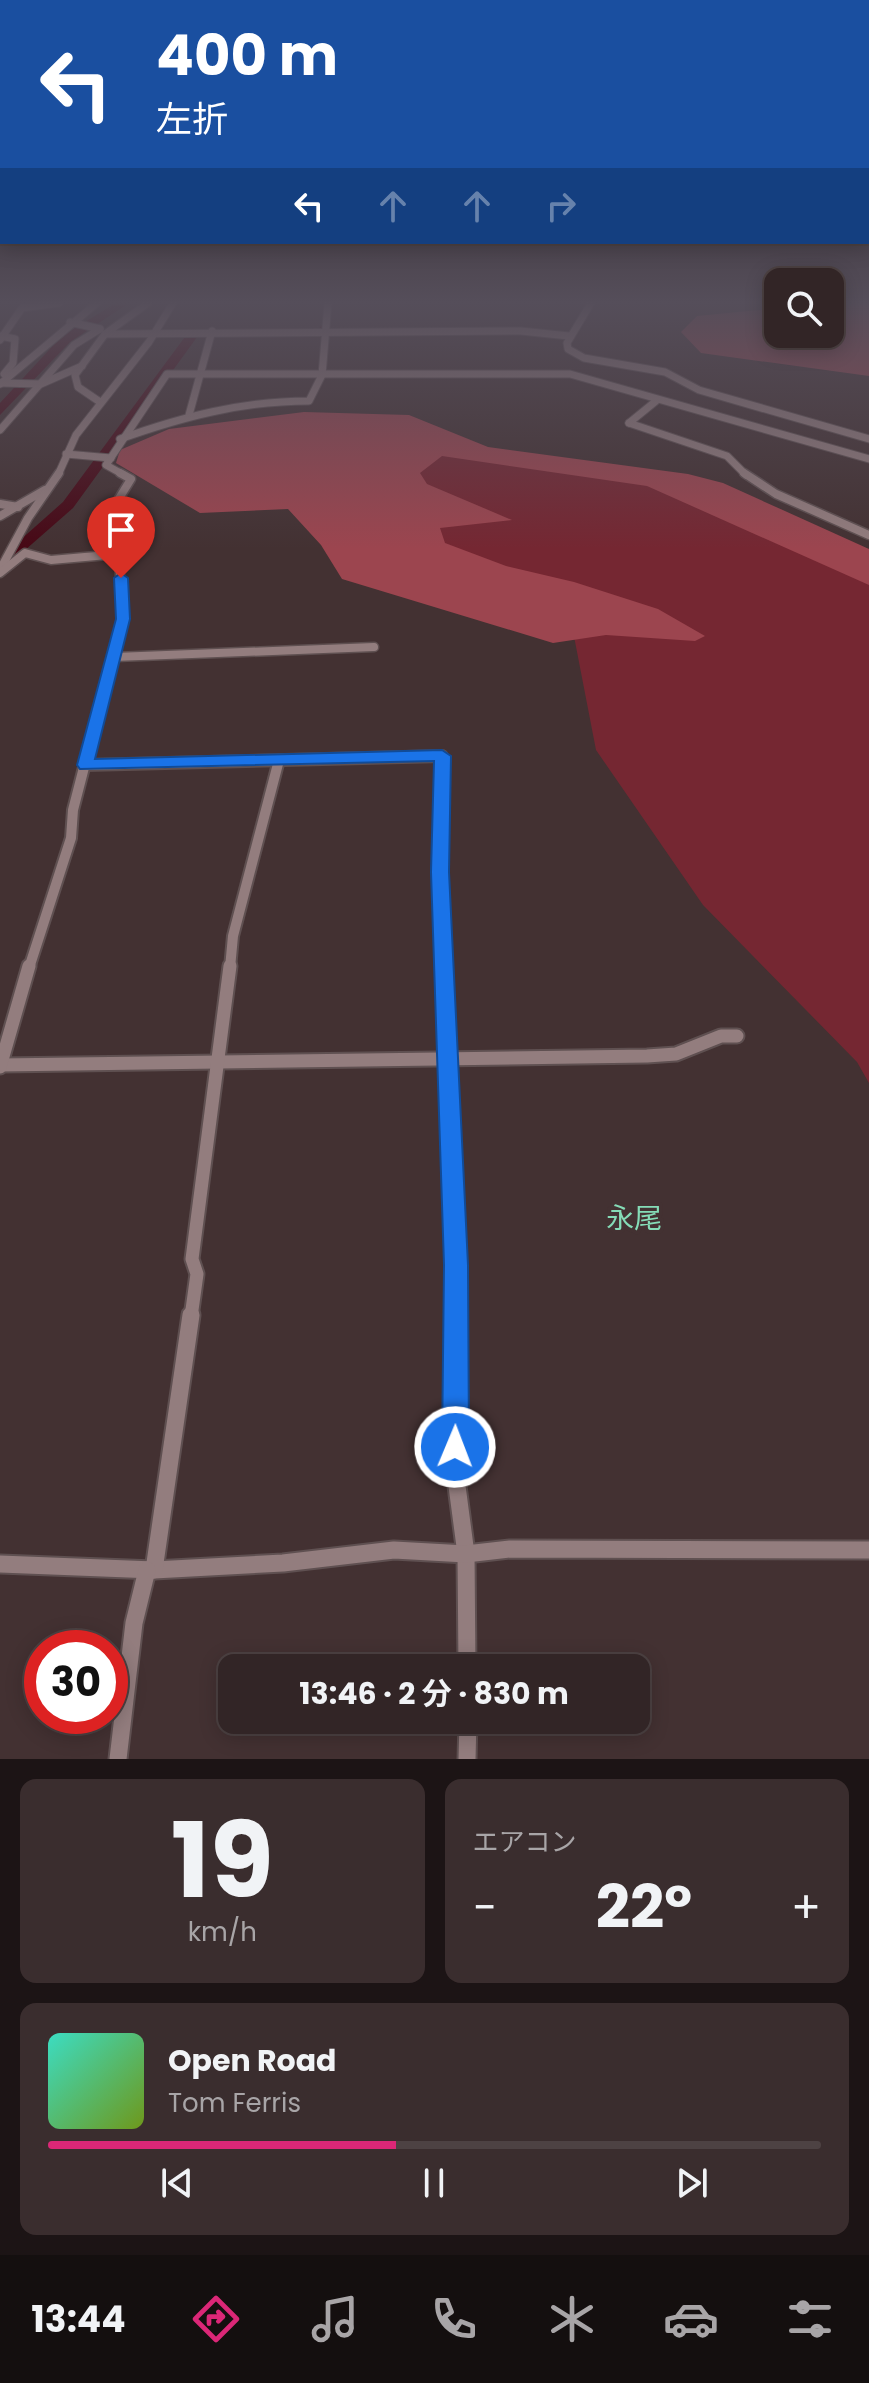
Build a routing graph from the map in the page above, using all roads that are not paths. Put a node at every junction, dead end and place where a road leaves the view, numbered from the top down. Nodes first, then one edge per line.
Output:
1 (40, 385) edge
2 (78, 385) edge
3 (113, 385) edge
4 (159, 385) edge
5 (198, 385) edge
6 (317, 385) edge
7 (603, 385) edge
8 (688, 385) edge
9 (656, 401) junction
10 (100, 402) junction
11 (189, 415) junction
12 (0, 430) edge
13 (120, 439) junction
14 (869, 439) edge
15 (66, 454) junction
16 (107, 457) junction
17 (869, 459) edge
18 (49, 488) junction
19 (0, 504) edge
20 (14, 509) junction
21 (0, 516) edge
22 (28, 518) junction
23 (869, 535) edge
24 (119, 554) junction
25 (1, 568) edge
26 (374, 647) dead end
27 (115, 657) junction
28 (279, 760) junction
29 (85, 765) junction
30 (737, 1036) dead end
31 (447, 1059) junction
32 (220, 1063) junction
33 (1, 1066) edge
34 (869, 1550) edge
35 (466, 1554) junction
36 (0, 1564) edge
37 (151, 1570) junction
38 (467, 1654) edge
39 (468, 1734) edge
40 (118, 1759) edge
41 (467, 1759) edge

1 - 12 street
2 - 10 street
3 - 10 street
4 - 13 street
5 - 11 street
6 - 11 street
7 - 9 street
8 - 14 street
9 - 17 street
9 - 23 street
10 - 15 street
11 - 13 street
13 - 16 street
15 - 16 street
15 - 18 street
16 - 24 street
18 - 20 street
18 - 22 street
19 - 20 street
20 - 21 street
20 - 22 street
22 - 25 street
24 - 25 street
24 - 27 street
26 - 27 street
27 - 29 street
28 - 29 street
28 - 31 street
28 - 32 street
29 - 33 street
30 - 31 street
31 - 32 street
31 - 35 street
32 - 33 street
32 - 37 street
34 - 35 street
35 - 37 street
35 - 38 street
36 - 37 street
37 - 40 street
39 - 41 street

